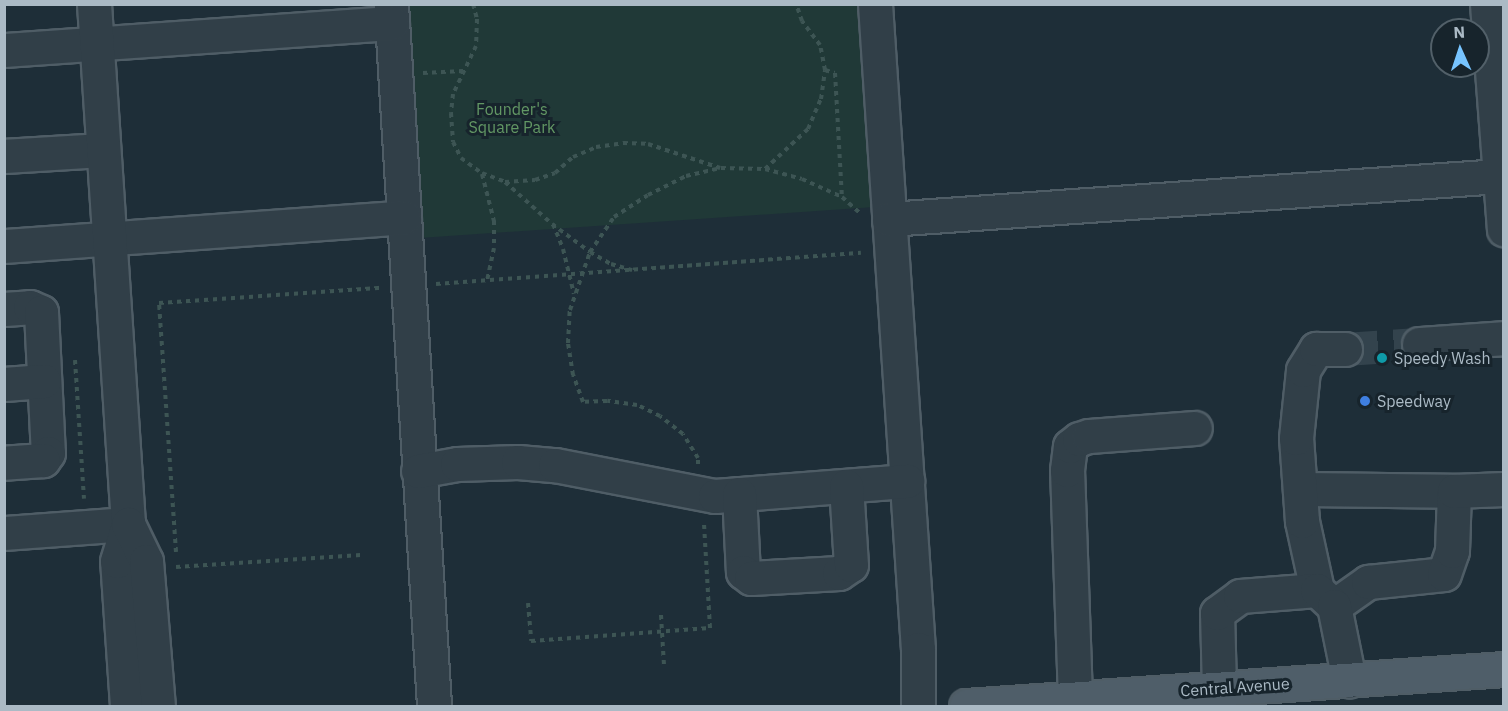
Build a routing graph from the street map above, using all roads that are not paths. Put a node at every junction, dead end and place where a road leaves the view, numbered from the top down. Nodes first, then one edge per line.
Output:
1 (94, 4) edge
2 (875, 4) edge
3 (1486, 4) edge
4 (392, 14) edge
5 (96, 44) junction
6 (4, 50) edge
7 (102, 150) junction
8 (4, 156) edge
9 (1501, 184) edge
10 (404, 217) junction
11 (878, 219) junction
12 (107, 238) junction
13 (4, 246) edge
14 (4, 309) edge
15 (1503, 338) edge
16 (1419, 344) tunnel mouth
17 (1345, 349) tunnel mouth
18 (44, 381) junction
19 (4, 384) edge
20 (1195, 428) dead end
21 (4, 463) edge
22 (418, 471) junction
23 (907, 481) junction
24 (846, 486) junction
25 (1300, 489) junction
26 (1503, 489) edge
27 (1454, 491) junction
28 (739, 494) junction
29 (128, 524) junction
30 (4, 533) edge
31 (1326, 598) junction
32 (1503, 669) edge
33 (1349, 680) junction
34 (1209, 695) edge
35 (1075, 698) junction
36 (127, 706) edge
37 (158, 706) edge
38 (434, 706) edge
39 (918, 706) edge
40 (966, 706) edge

1 - 5 street
2 - 11 street
3 - 9 street
4 - 5 street
4 - 10 street
5 - 6 street
5 - 7 street
7 - 8 street
7 - 12 street
9 - 11 street
10 - 12 street
10 - 22 street
11 - 23 street
12 - 13 street
12 - 29 street
14 - 18 street
15 - 16 street
17 - 25 street
18 - 19 street
18 - 21 street
20 - 35 street
22 - 28 street
22 - 38 street
23 - 24 street
23 - 39 street
24 - 28 street
24 - 28 street
25 - 27 street
25 - 31 street
26 - 27 street
27 - 31 street
29 - 30 street
29 - 36 street
29 - 37 street
31 - 33 street
31 - 34 street
32 - 33 main road, Central Avenue
33 - 34 main road, Central Avenue
34 - 35 main road, Central Avenue
35 - 40 main road, Central Avenue

